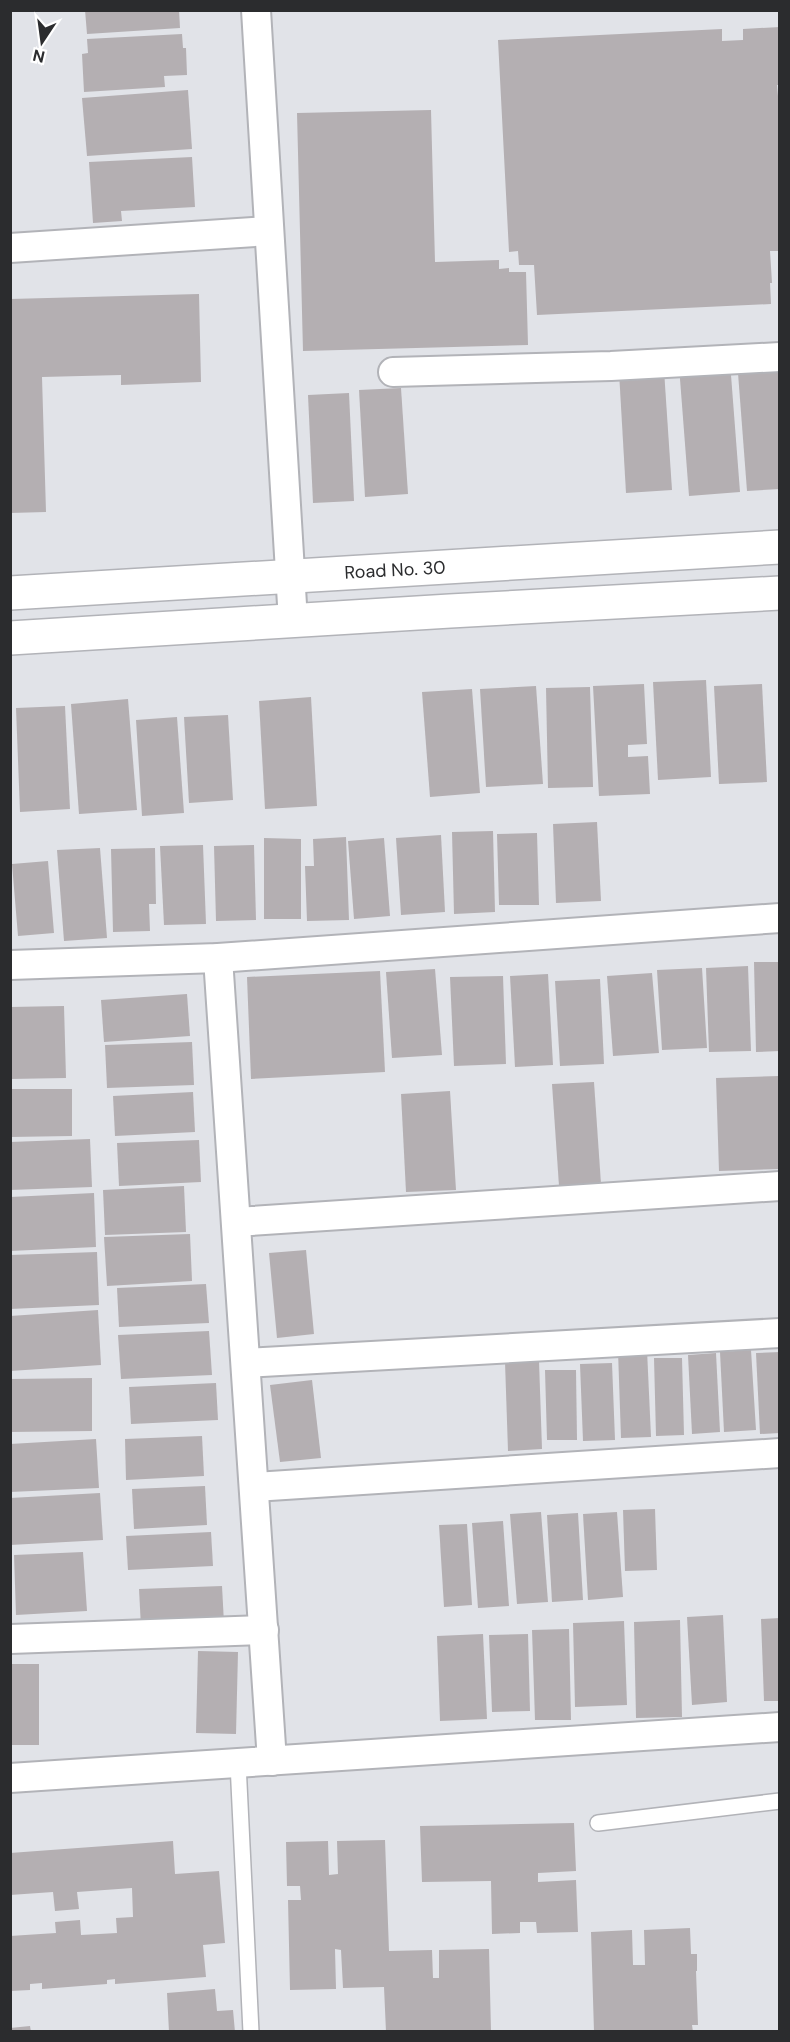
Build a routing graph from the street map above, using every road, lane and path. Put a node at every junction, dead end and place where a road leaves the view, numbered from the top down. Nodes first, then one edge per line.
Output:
1 (256, 10) edge
2 (269, 231) junction
3 (10, 248) edge
4 (780, 357) edge
5 (393, 372) dead end
6 (780, 546) edge
7 (290, 576) junction
8 (10, 593) edge
9 (780, 593) edge
10 (293, 621) junction
11 (10, 638) edge
12 (780, 918) edge
13 (218, 958) junction
14 (10, 964) edge
15 (780, 1186) edge
16 (236, 1222) junction
17 (780, 1333) edge
18 (246, 1363) junction
19 (780, 1453) edge
20 (254, 1487) junction
21 (264, 1630) junction
22 (10, 1639) edge
23 (780, 1727) edge
24 (272, 1761) junction
25 (238, 1762) junction
26 (10, 1778) edge
27 (780, 1801) edge
28 (598, 1823) dead end
29 (251, 2031) edge

1 - 2 street
2 - 3 street
2 - 7 street
4 - 5 street
6 - 7 street, Road No. 30
7 - 8 street, Road No. 30
7 - 10 street
9 - 10 street
10 - 11 street
12 - 13 street
13 - 14 street
13 - 16 street
15 - 16 street
16 - 18 street
17 - 18 street
18 - 20 street
19 - 20 street
20 - 21 street
21 - 22 street
21 - 24 street
23 - 24 street
24 - 25 street
25 - 26 street
25 - 29 lane
27 - 28 lane

